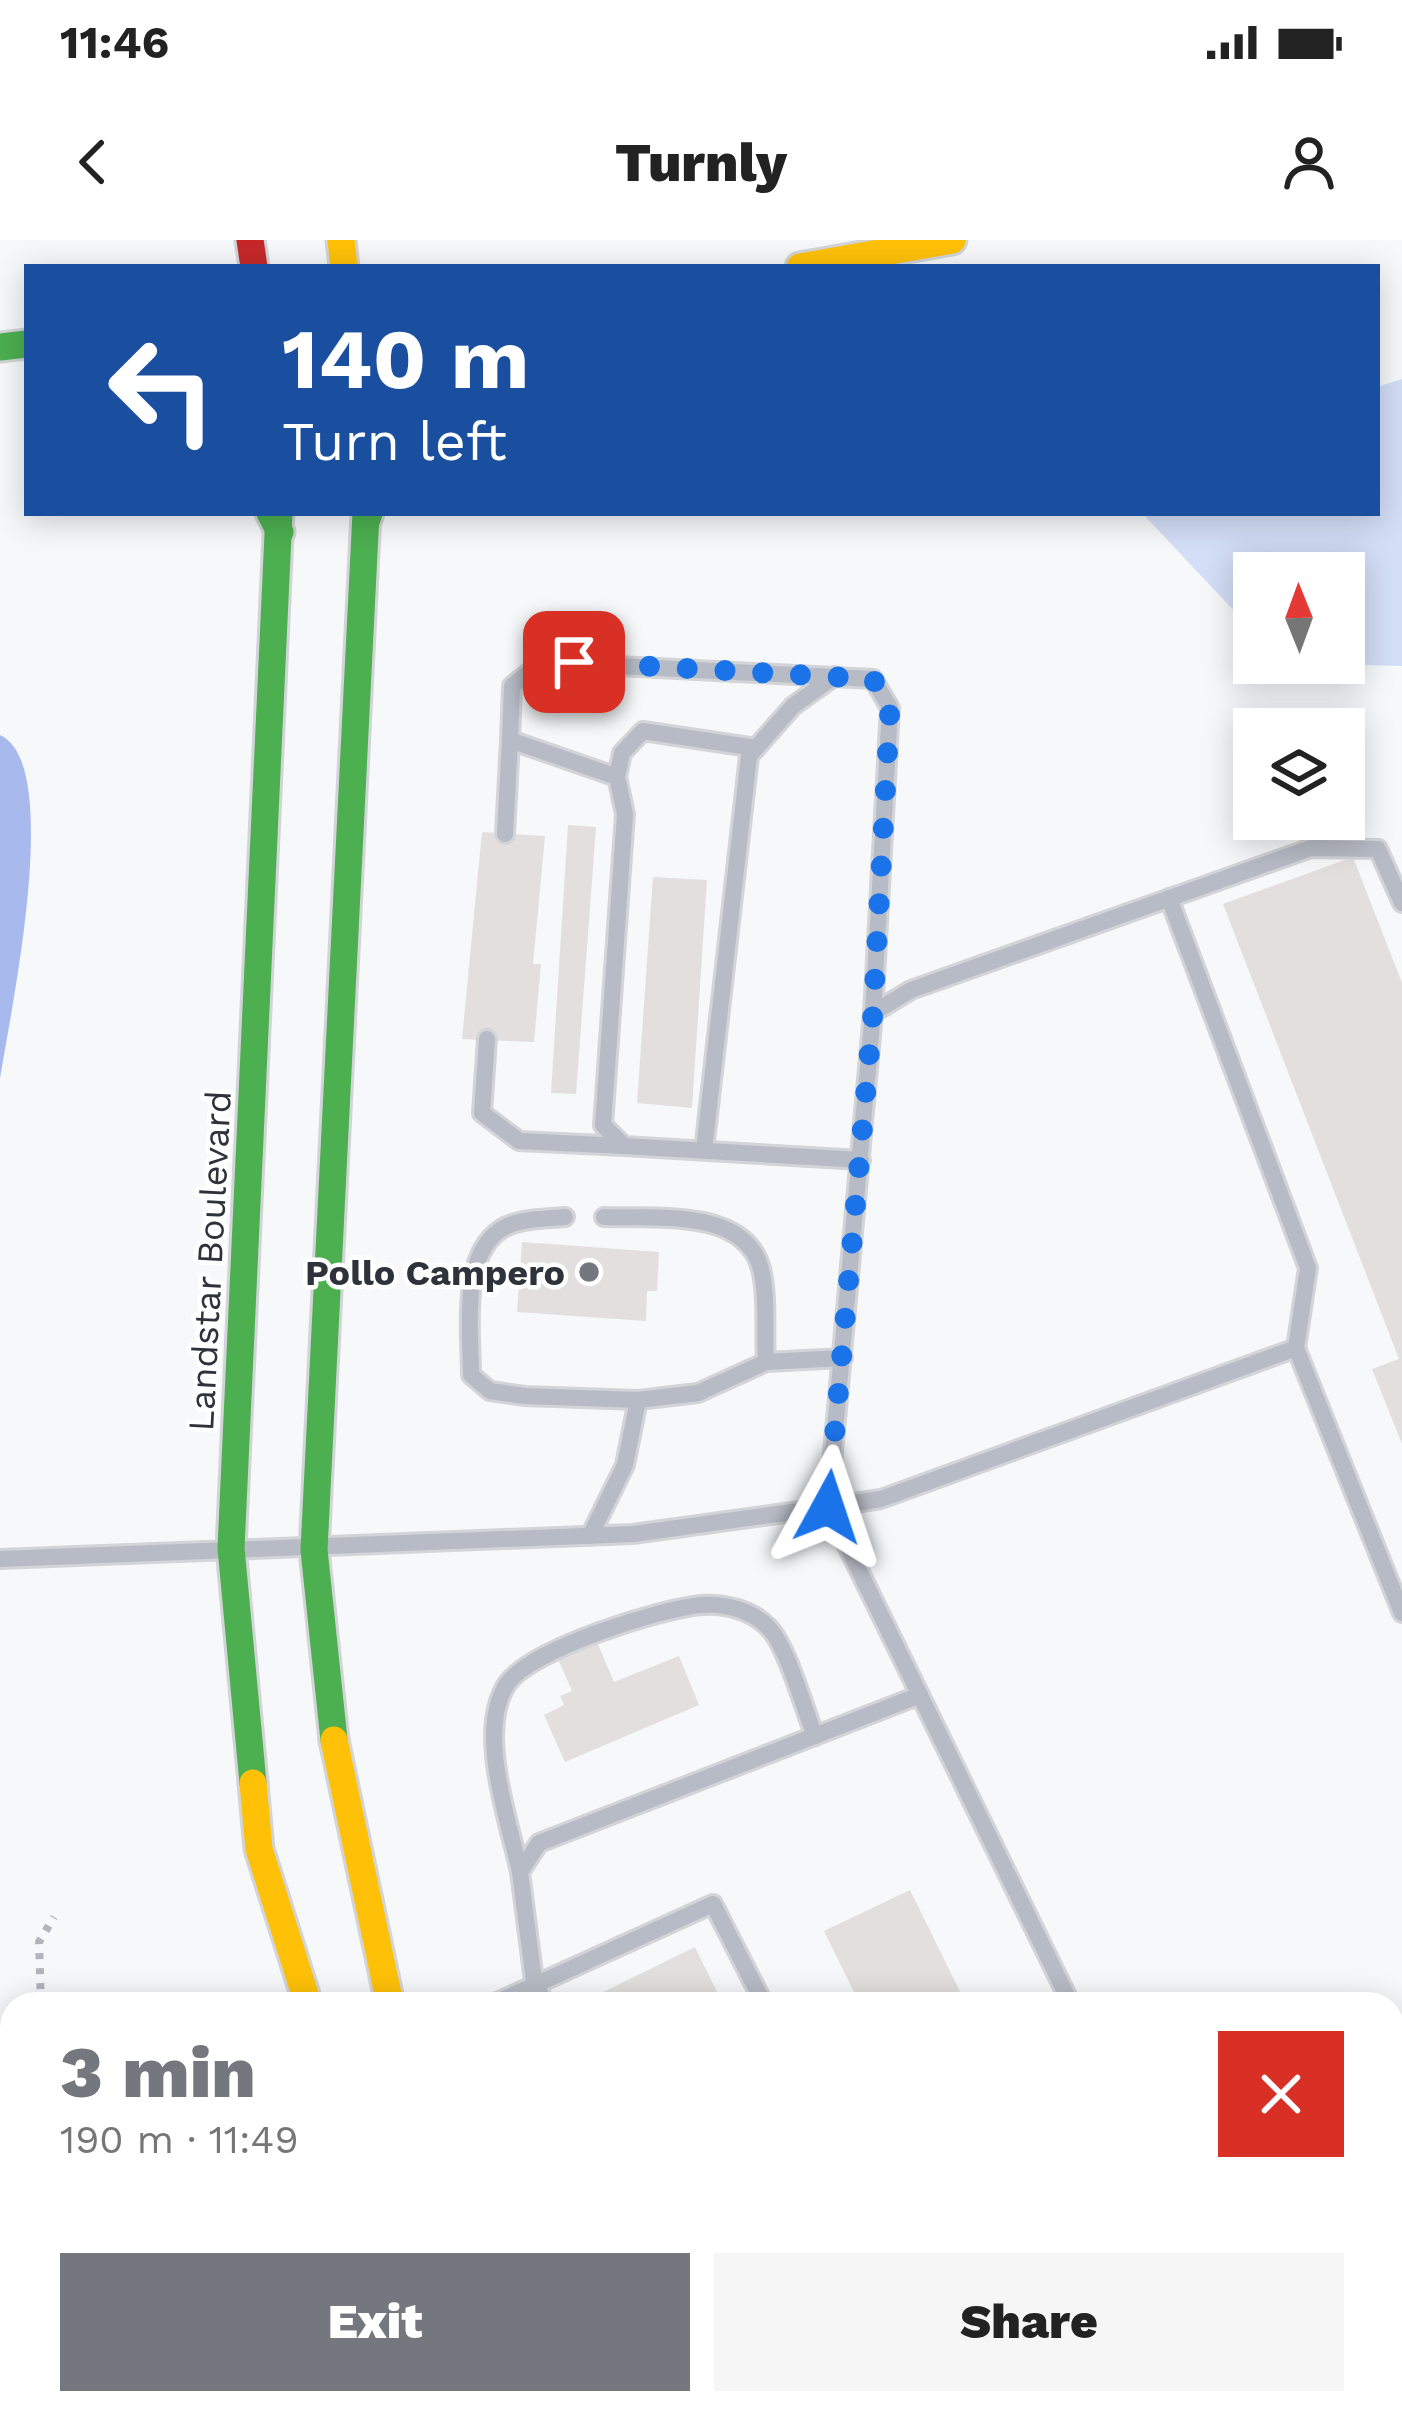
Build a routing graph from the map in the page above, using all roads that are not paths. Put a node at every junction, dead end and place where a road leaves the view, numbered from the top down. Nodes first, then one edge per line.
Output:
1 (952, 240) edge
2 (817, 264) edge
3 (367, 516) edge
4 (276, 519) edge
5 (836, 676) junction
6 (510, 740) junction
7 (755, 748) junction
8 (617, 778) junction
9 (505, 834) dead end
10 (1169, 898) junction
11 (1402, 903) edge
12 (873, 1013) junction
13 (487, 1039) dead end
14 (624, 1146) junction
15 (704, 1150) junction
16 (861, 1160) junction
17 (565, 1217) dead end
18 (604, 1217) dead end
19 (1296, 1348) junction
20 (843, 1358) junction
21 (766, 1362) junction
22 (638, 1400) junction
23 (828, 1507) junction
24 (590, 1536) junction
25 (231, 1549) junction
26 (314, 1550) junction
27 (0, 1559) edge
28 (1402, 1613) edge
29 (920, 1694) junction
30 (815, 1736) junction
31 (520, 1872) junction
32 (533, 1981) junction
33 (304, 1992) edge
34 (387, 1992) edge
35 (514, 1992) edge
36 (539, 1992) edge
37 (758, 1992) edge
38 (1065, 1992) edge

1 - 2 main road
3 - 26 main road
4 - 25 main road, Landstar Boulevard
5 - 6 lane
5 - 7 lane
5 - 12 lane
6 - 8 lane
6 - 9 lane
7 - 8 lane
7 - 15 lane
8 - 14 lane
10 - 11 lane
10 - 12 lane
10 - 19 lane
12 - 16 lane
13 - 14 lane
14 - 15 lane
15 - 16 lane
16 - 20 lane
17 - 22 lane
18 - 21 lane
19 - 23 lane
19 - 28 lane
20 - 21 lane
20 - 23 lane
21 - 22 lane
22 - 24 lane
23 - 24 lane
23 - 29 lane
24 - 26 lane
25 - 26 lane
25 - 27 lane
25 - 33 main road, Landstar Boulevard
26 - 34 main road
29 - 30 lane
29 - 38 lane
30 - 31 lane
30 - 31 lane
31 - 32 lane
32 - 35 lane
32 - 36 lane
32 - 37 lane

